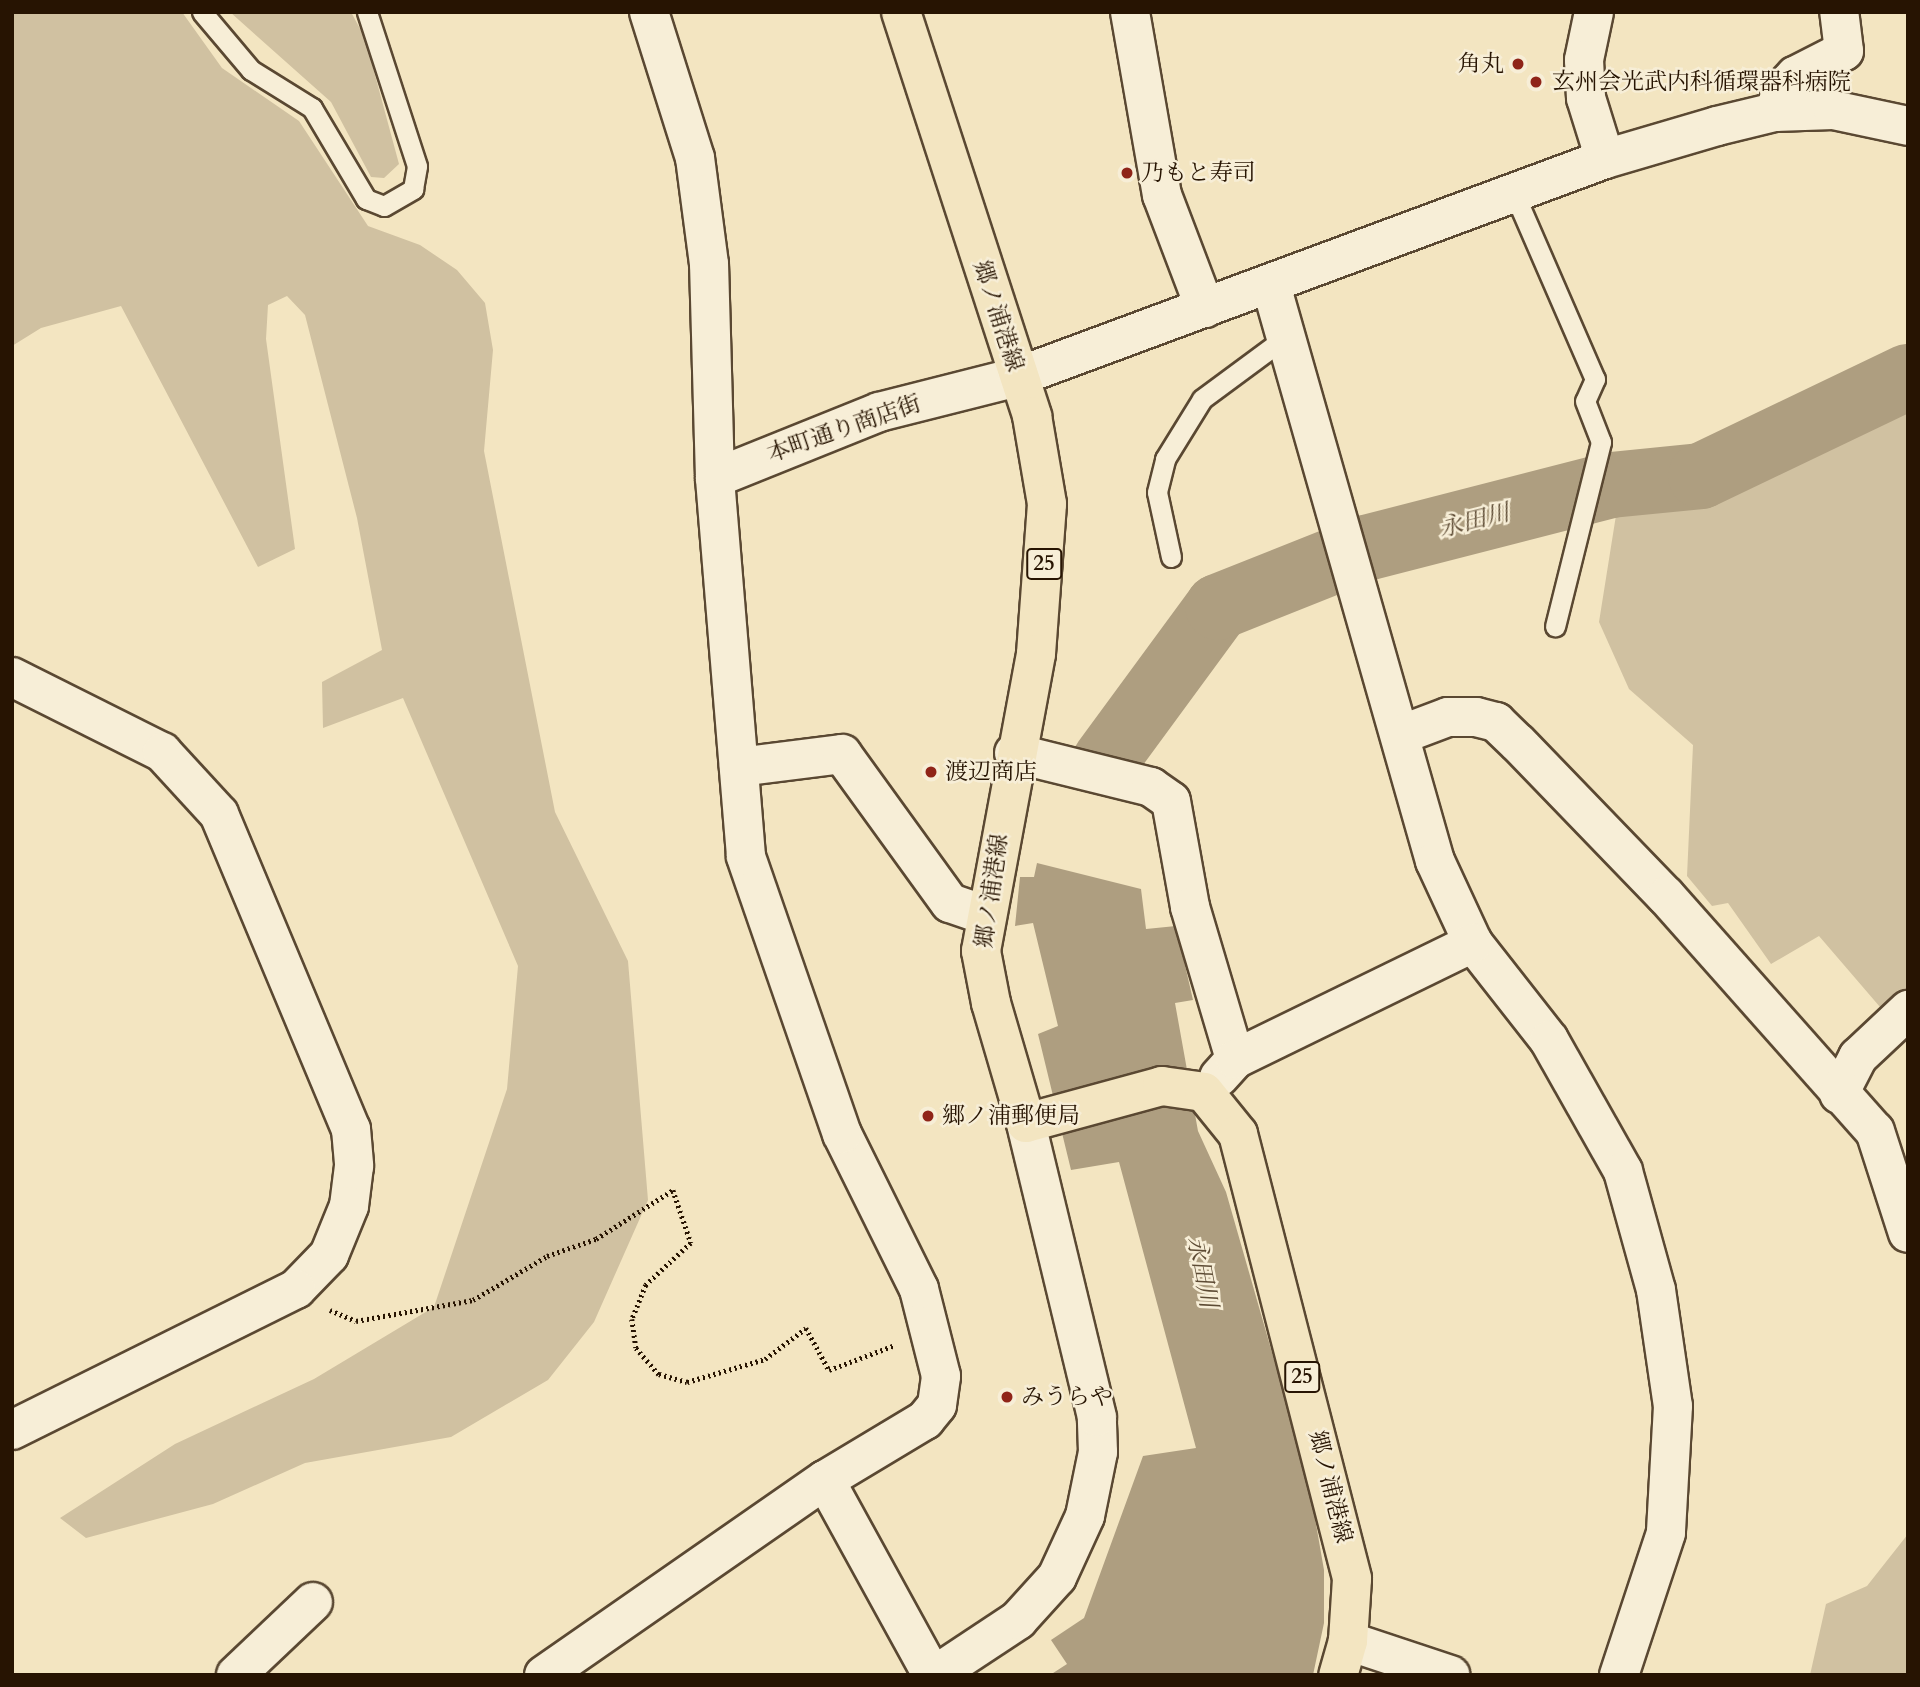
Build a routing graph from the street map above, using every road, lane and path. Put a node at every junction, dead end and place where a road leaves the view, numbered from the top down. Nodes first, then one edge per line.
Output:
1 (202, 12) edge
2 (367, 12) edge
3 (649, 12) edge
4 (901, 12) edge
5 (1130, 12) edge
6 (1594, 12) edge
7 (1839, 12) edge
8 (1775, 112) junction
9 (1908, 126) edge
10 (1605, 159) junction
11 (1514, 193) junction
12 (1271, 285) junction
13 (1205, 308) junction
14 (1287, 336) junction
15 (1017, 377) junction
16 (715, 478) junction
17 (1171, 557) dead end
18 (1555, 626) dead end
19 (12, 677) edge
20 (1400, 735) junction
21 (1014, 753) junction
22 (739, 767) junction
23 (985, 915) junction
24 (1473, 943) junction
25 (1908, 1010) edge
26 (1235, 1059) junction
27 (1204, 1092) junction
28 (1839, 1094) junction
29 (1039, 1119) junction
30 (1908, 1233) edge
31 (296, 1289) junction
32 (935, 1338) junction
33 (12, 1430) edge
34 (825, 1480) junction
35 (313, 1602) dead end
36 (1343, 1658) edge
37 (236, 1675) edge
38 (544, 1675) edge
39 (933, 1675) edge
40 (1450, 1675) edge
41 (1619, 1675) edge

1 - 2 lane
3 - 16 street
4 - 15 main road, 郷ノ浦港線 / 25
5 - 13 street
6 - 10 street
7 - 8 street
8 - 9 street, 本町通り商店街
8 - 10 street, 本町通り商店街
10 - 11 street, 本町通り商店街
11 - 12 street, 本町通り商店街
11 - 18 lane
12 - 13 street, 本町通り商店街
12 - 14 street
13 - 15 street, 本町通り商店街
14 - 17 lane
14 - 20 street
15 - 16 street, 本町通り商店街
15 - 21 main road, 郷ノ浦港線 / 25
16 - 22 street
19 - 31 street
20 - 24 street
20 - 28 street
21 - 23 main road, 郷ノ浦港線 / 25
21 - 26 street
22 - 23 street
22 - 32 street
23 - 29 main road, 郷ノ浦港線 / 25
24 - 26 street
24 - 41 street
25 - 28 street
26 - 27 street
27 - 29 main road
27 - 36 main road, 郷ノ浦港線 / 25
28 - 30 street
29 - 39 street
31 - 32 path
31 - 33 street
32 - 34 street
34 - 38 street
34 - 39 street
35 - 37 street
36 - 40 street

